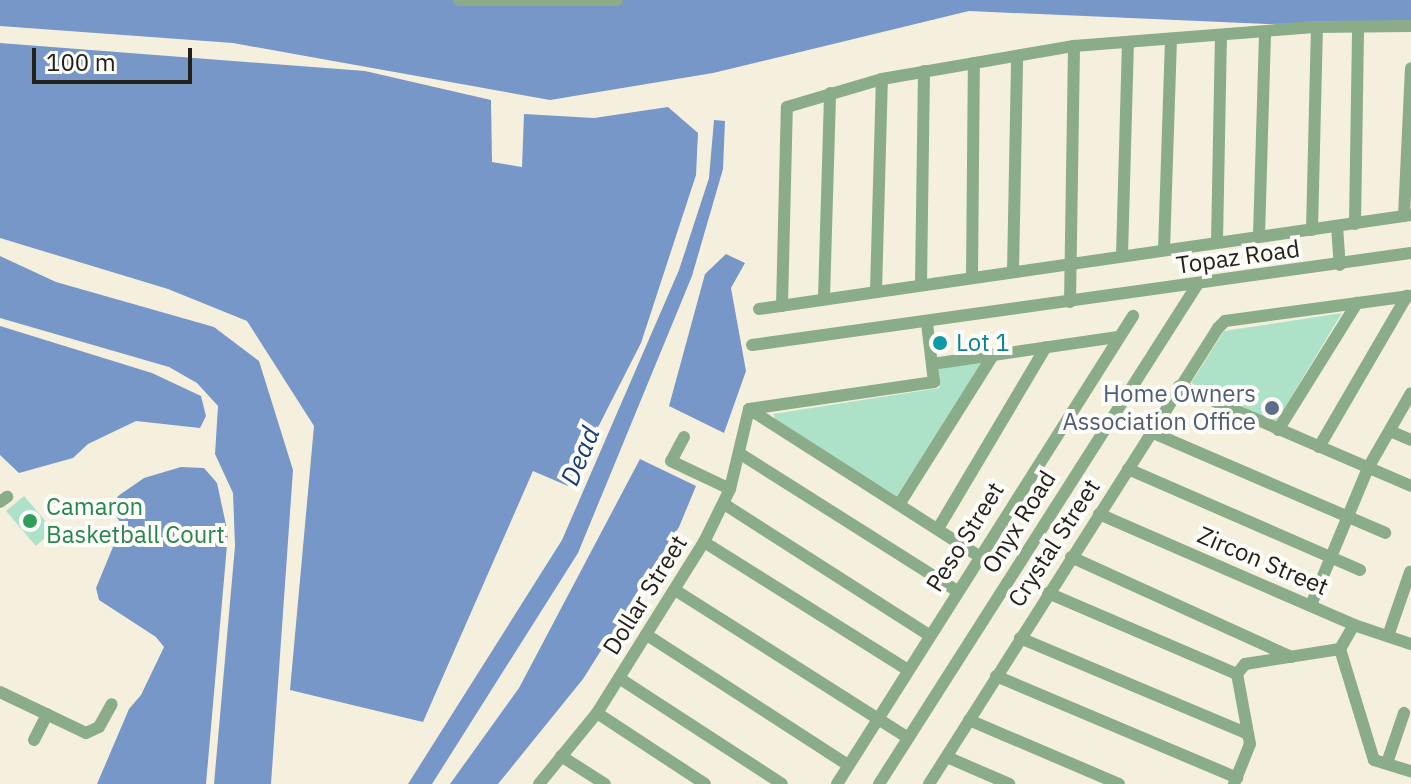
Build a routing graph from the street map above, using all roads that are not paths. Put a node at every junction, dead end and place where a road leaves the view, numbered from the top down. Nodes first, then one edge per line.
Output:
1 (459, 0) edge
2 (617, 0) edge
3 (1411, 26) edge
4 (1317, 27) junction
5 (1358, 27) junction
6 (1265, 34) junction
7 (1221, 36) junction
8 (1171, 41) junction
9 (1128, 43) junction
10 (1074, 46) junction
11 (1017, 56) junction
12 (974, 63) junction
13 (1411, 68) edge
14 (924, 71) junction
15 (882, 79) junction
16 (830, 93) junction
17 (1408, 216) edge
18 (1355, 224) junction
19 (1337, 226) junction
20 (1312, 230) junction
21 (1259, 236) junction
22 (1217, 242) junction
23 (1164, 250) junction
24 (1411, 253) edge
25 (1122, 256) junction
26 (1069, 264) junction
27 (1340, 265) junction
28 (1013, 272) junction
29 (972, 278) junction
30 (921, 285) junction
31 (1197, 285) junction
32 (876, 291) junction
33 (1409, 296) edge
34 (824, 298) junction
35 (1070, 302) junction
36 (1357, 303) junction
37 (782, 306) junction
38 (759, 309) dead end
39 (1133, 316) dead end
40 (927, 323) junction
41 (1118, 337) junction
42 (752, 345) dead end
43 (1046, 347) junction
44 (994, 354) junction
45 (932, 364) junction
46 (1179, 386) junction
47 (1411, 393) edge
48 (749, 409) junction
49 (1278, 430) junction
50 (1390, 431) junction
51 (1151, 432) junction
52 (684, 437) dead end
53 (1411, 440) edge
54 (1319, 447) junction
55 (739, 453) junction
56 (1368, 468) junction
57 (1128, 469) junction
58 (1411, 486) edge
59 (730, 489) junction
60 (900, 503) junction
61 (724, 504) junction
62 (1099, 514) junction
63 (1349, 517) junction
64 (939, 527) junction
65 (1385, 533) dead end
66 (704, 542) junction
67 (979, 556) junction
68 (1071, 557) junction
69 (1332, 557) junction
70 (1360, 570) dead end
71 (1410, 572) edge
72 (675, 590) junction
73 (957, 591) junction
74 (1048, 593) junction
75 (1311, 605) junction
76 (1354, 625) junction
77 (647, 635) junction
78 (929, 635) junction
79 (1388, 636) junction
80 (1020, 638) junction
81 (1411, 644) edge
82 (1340, 649) junction
83 (1292, 657) junction
84 (908, 670) junction
85 (1237, 674) junction
86 (996, 676) junction
87 (619, 678) junction
88 (0, 692) edge
89 (112, 704) dead end
90 (597, 713) junction
91 (1404, 713) dead end
92 (47, 714) junction
93 (878, 718) junction
94 (969, 720) junction
95 (1248, 734) junction
96 (908, 738) junction
97 (34, 740) dead end
98 (561, 756) junction
99 (947, 757) junction
100 (1387, 763) junction
101 (848, 765) junction
102 (1411, 771) edge
103 (882, 780) edge
104 (1236, 781) edge
105 (539, 784) edge
106 (605, 784) edge
107 (705, 784) edge
108 (782, 784) edge
109 (837, 784) edge
110 (898, 784) edge
111 (929, 784) edge
112 (1009, 784) edge
113 (1119, 784) edge

1 - 2 street
3 - 5 street
4 - 5 street
4 - 6 street
4 - 20 street
5 - 18 street
6 - 7 street
6 - 21 street
7 - 8 street
7 - 22 street
8 - 9 street
8 - 23 street
9 - 10 street
9 - 25 street
10 - 11 street
10 - 26 street
11 - 12 street
11 - 28 street
12 - 14 street
12 - 29 street
13 - 17 street
14 - 15 street
14 - 30 street
15 - 16 street
15 - 32 street
16 - 34 street
16 - 37 street
17 - 18 street
18 - 19 street
19 - 20 street
19 - 27 street
20 - 21 street
21 - 22 street
22 - 23 street
23 - 25 street
24 - 27 street, Topaz Road
25 - 26 street
26 - 28 street
26 - 35 street
27 - 31 street, Topaz Road
28 - 29 street
29 - 30 street
30 - 32 street
31 - 35 street, Topaz Road
31 - 96 street, Onyx Road
32 - 34 street
33 - 36 street
33 - 54 street
34 - 37 street
35 - 40 street, Topaz Road
36 - 46 street, Crystal Street
36 - 49 street
37 - 38 street
39 - 41 street, Peso Street
40 - 42 street, Topaz Road
40 - 45 street
41 - 43 street
41 - 67 street, Peso Street
43 - 44 street
43 - 64 street
44 - 45 street
44 - 60 street
45 - 48 street
46 - 49 street
46 - 51 street, Crystal Street
47 - 50 street
48 - 55 street, Dollar Street
48 - 60 street
49 - 54 street
50 - 53 street
50 - 56 street
51 - 57 street, Crystal Street
51 - 63 street
52 - 59 street
54 - 56 street
55 - 59 street, Dollar Street
55 - 73 street
56 - 58 street
56 - 63 street
57 - 62 street, Crystal Street
57 - 69 street
59 - 61 street, Dollar Street
60 - 64 street
61 - 66 street, Dollar Street
61 - 78 street
62 - 68 street, Crystal Street
62 - 75 street, Zircon Street
63 - 65 street
63 - 69 street
64 - 67 street
66 - 72 street, Dollar Street
66 - 84 street
67 - 73 street, Peso Street
68 - 74 street, Crystal Street
68 - 83 street
69 - 70 street
69 - 75 street
71 - 79 street
72 - 77 street, Dollar Street
72 - 93 street
73 - 78 street, Peso Street
74 - 80 street, Crystal Street
74 - 85 street
75 - 76 street, Zircon Street
76 - 79 street, Zircon Street
76 - 82 street
77 - 87 street, Dollar Street
77 - 101 street
78 - 84 street, Peso Street
79 - 81 street, Zircon Street
80 - 86 street, Crystal Street
80 - 95 street
82 - 83 street
82 - 100 street
83 - 85 street
84 - 93 street, Peso Street
85 - 95 street
86 - 94 street, Crystal Street
86 - 104 street
87 - 90 street, Dollar Street
87 - 108 street
88 - 92 street
89 - 92 street
90 - 98 street, Dollar Street
90 - 107 street
91 - 100 street
92 - 97 street
93 - 96 street
93 - 101 street, Peso Street
94 - 99 street, Crystal Street
94 - 113 street
95 - 104 street
96 - 103 street, Onyx Road
98 - 105 street, Dollar Street
98 - 106 street
99 - 111 street, Crystal Street
99 - 112 street
100 - 102 street
101 - 109 street, Peso Street
103 - 110 street

